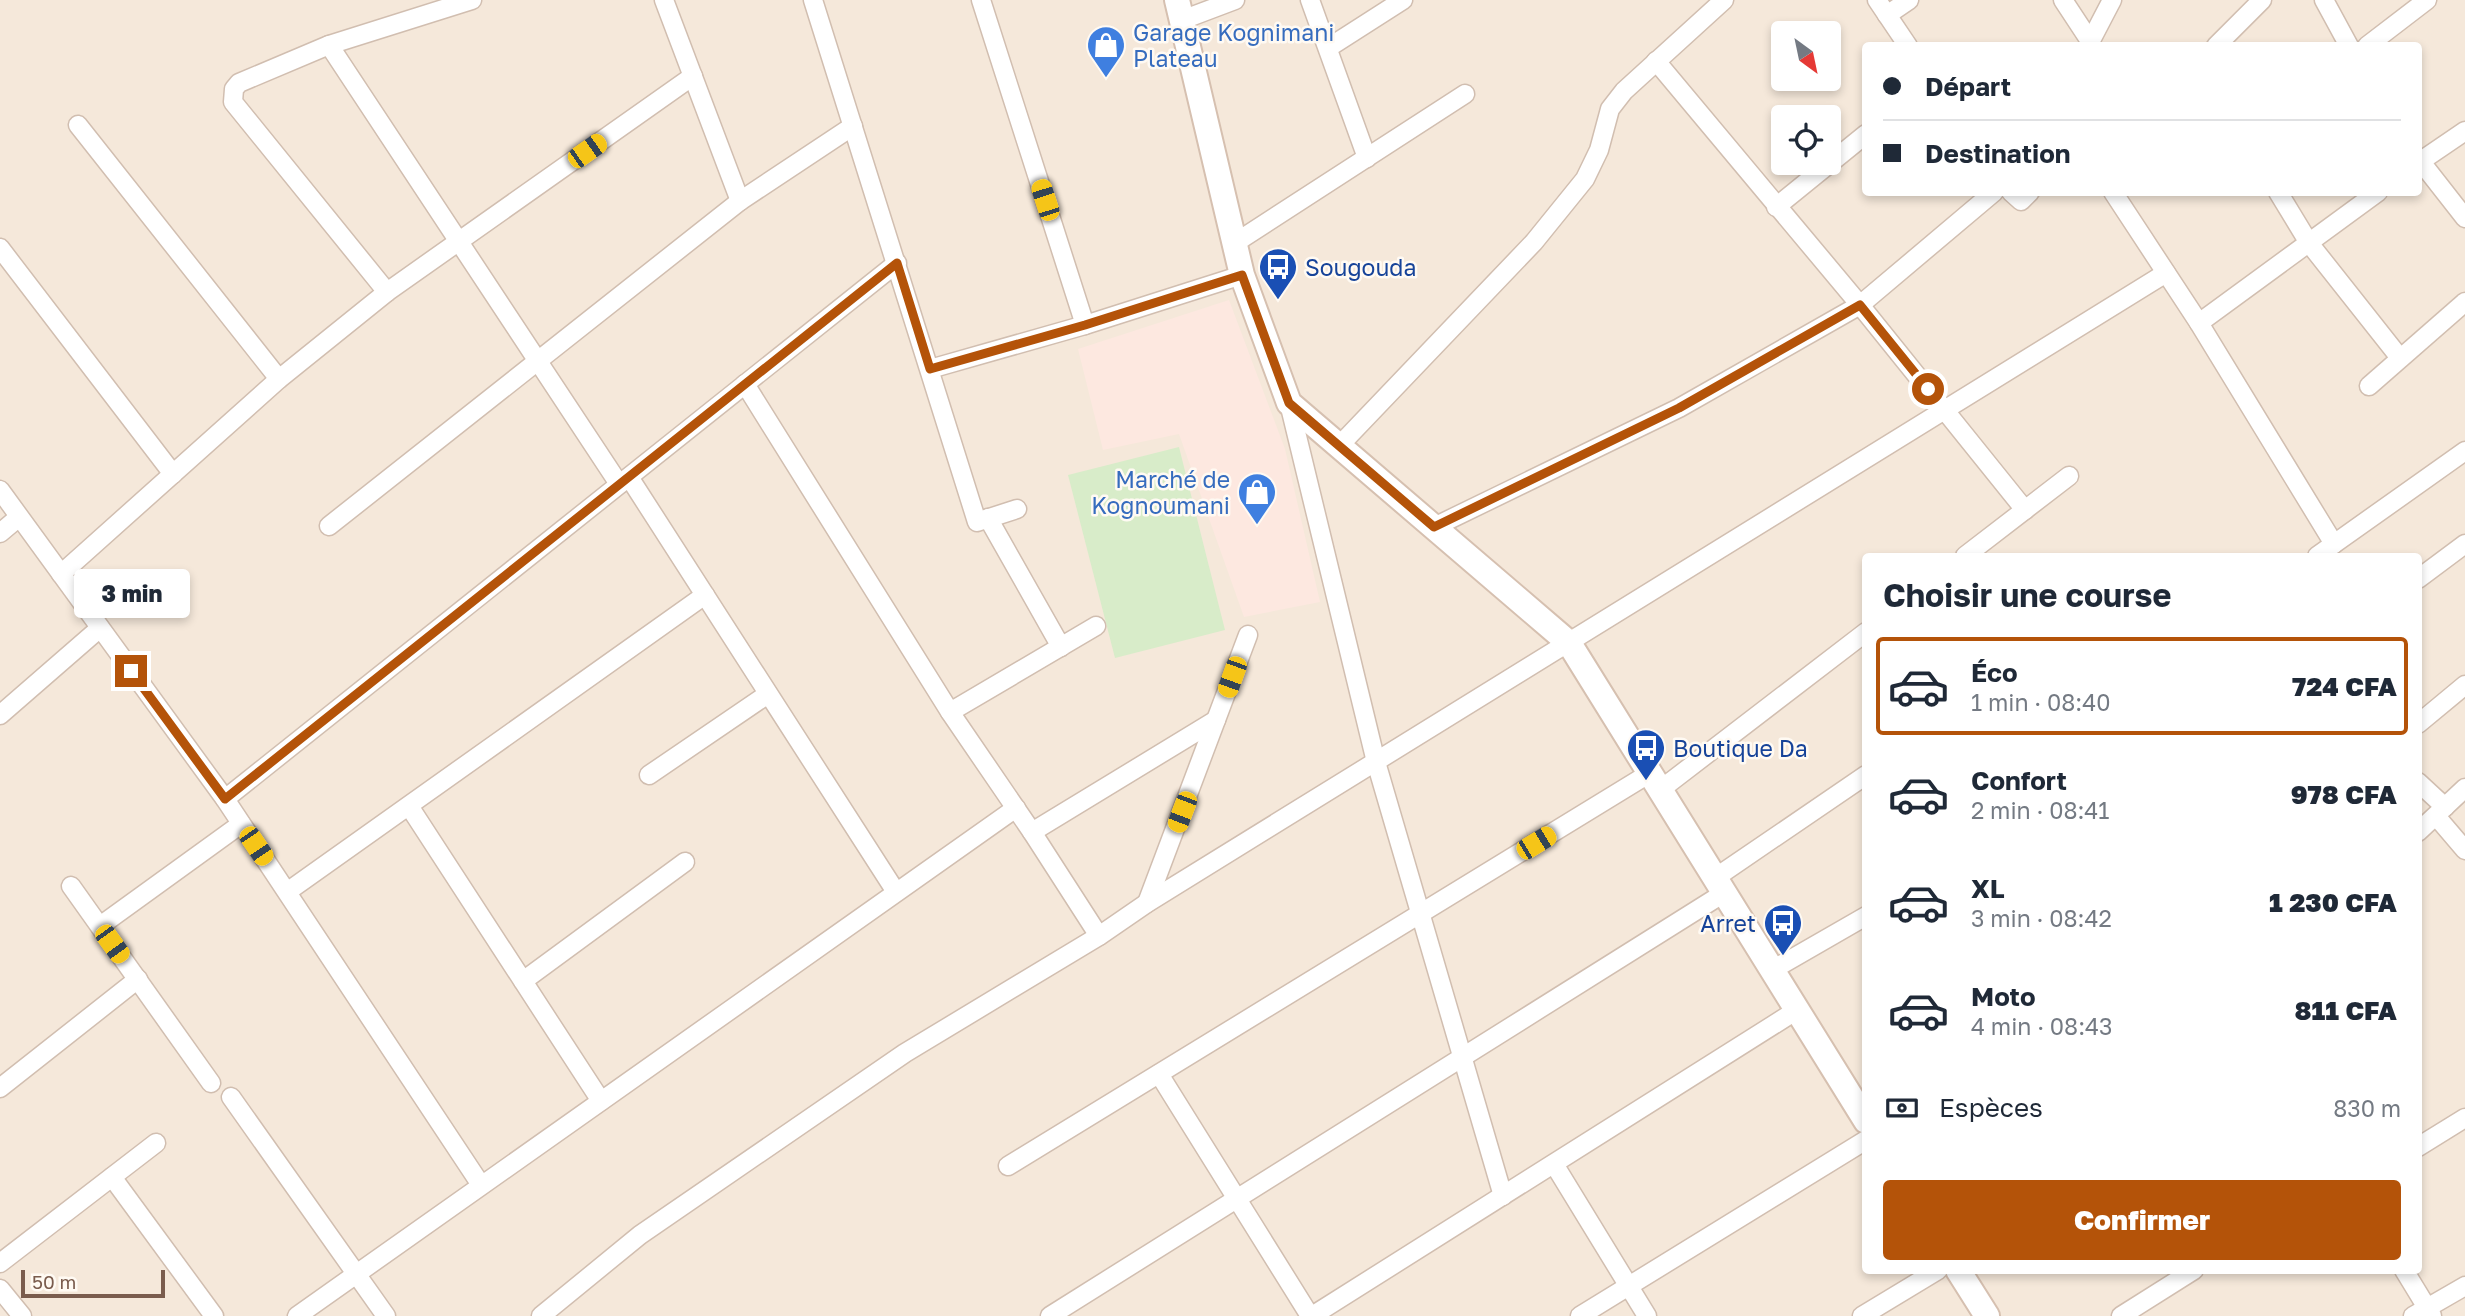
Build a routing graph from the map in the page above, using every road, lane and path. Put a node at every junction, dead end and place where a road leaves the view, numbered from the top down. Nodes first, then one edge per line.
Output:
1 (472, 0) edge
2 (664, 0) edge
3 (813, 0) edge
4 (981, 0) edge
5 (1235, 0) edge
6 (1310, 0) edge
7 (1403, 0) edge
8 (1724, 0) edge
9 (1909, 0) edge
10 (2063, 0) edge
11 (2112, 0) edge
12 (2262, 0) edge
13 (2324, 0) edge
14 (2427, 0) edge
15 (1882, 8) edge
16 (1180, 10) edge
17 (1905, 42) edge
18 (2089, 42) edge
19 (2091, 42) edge
20 (2220, 42) edge
21 (2347, 42) edge
22 (2372, 42) edge
23 (329, 45) junction
24 (1328, 48) junction
25 (1656, 61) junction
26 (693, 76) junction
27 (1465, 94) dead end
28 (78, 125) dead end
29 (853, 126) junction
30 (2465, 131) edge
31 (1862, 137) edge
32 (1367, 158) junction
33 (2422, 159) edge
34 (2422, 165) edge
35 (1989, 196) edge
36 (2116, 196) edge
37 (2280, 196) edge
38 (2373, 196) edge
39 (740, 201) junction
40 (1776, 207) junction
41 (2465, 218) edge
42 (460, 241) junction
43 (1235, 243) junction
44 (2309, 243) junction
45 (0, 248) edge
46 (897, 263) junction
47 (2166, 273) junction
48 (1242, 275) junction
49 (387, 292) junction
50 (2465, 302) edge
51 (1860, 305) junction
52 (2199, 323) junction
53 (1085, 325) junction
54 (2400, 358) junction
55 (538, 361) junction
56 (930, 369) junction
57 (279, 379) junction
58 (746, 384) junction
59 (2369, 386) dead end
60 (1289, 403) junction
61 (1945, 410) junction
62 (1339, 446) junction
63 (2465, 451) edge
64 (173, 474) junction
65 (2069, 476) dead end
66 (624, 481) junction
67 (0, 491) edge
68 (1017, 509) dead end
69 (2025, 510) junction
70 (19, 517) junction
71 (988, 518) junction
72 (329, 526) dead end
73 (1434, 527) junction
74 (0, 533) edge
75 (2334, 544) junction
76 (2465, 544) edge
77 (1969, 553) edge
78 (2321, 553) edge
79 (61, 574) junction
80 (2422, 576) edge
81 (705, 595) junction
82 (1096, 626) dead end
83 (100, 628) junction
84 (1248, 635) dead end
85 (1862, 635) edge
86 (1569, 643) junction
87 (1061, 647) junction
88 (2465, 685) edge
89 (768, 694) junction
90 (950, 712) junction
91 (0, 715) edge
92 (1216, 720) junction
93 (2422, 721) edge
94 (1376, 762) junction
95 (649, 775) dead end
96 (1862, 778) edge
97 (1655, 782) junction
98 (2422, 787) edge
99 (2465, 788) edge
100 (225, 799) junction
101 (409, 806) junction
102 (1016, 808) junction
103 (2441, 811) junction
104 (241, 824) junction
105 (2422, 828) edge
106 (1032, 832) junction
107 (2465, 850) edge
108 (685, 862) dead end
109 (71, 886) dead end
110 (1720, 886) junction
111 (294, 887) dead end
112 (896, 892) junction
113 (1147, 903) junction
114 (1421, 913) junction
115 (1862, 918) edge
116 (100, 926) junction
117 (1099, 936) junction
118 (1772, 970) junction
119 (138, 979) junction
120 (523, 981) junction
121 (1797, 1010) junction
122 (1463, 1057) junction
123 (1159, 1074) junction
124 (211, 1083) dead end
125 (0, 1088) edge
126 (231, 1097) dead end
127 (601, 1101) junction
128 (1862, 1108) edge
129 (2465, 1118) edge
130 (1862, 1142) edge
131 (156, 1143) dead end
132 (2422, 1145) edge
133 (1554, 1164) junction
134 (1008, 1166) dead end
135 (112, 1177) junction
136 (481, 1185) junction
137 (1503, 1196) junction
138 (1237, 1199) junction
139 (0, 1263) edge
140 (356, 1274) junction
141 (1931, 1274) edge
142 (1961, 1274) edge
143 (2188, 1274) edge
144 (2406, 1274) edge
145 (1629, 1286) junction
146 (2465, 1286) edge
147 (0, 1289) edge
148 (2424, 1313) edge
149 (22, 1316) edge
150 (214, 1316) edge
151 (297, 1316) edge
152 (386, 1316) edge
153 (541, 1316) edge
154 (1050, 1316) edge
155 (1311, 1316) edge
156 (1580, 1316) edge
157 (1647, 1316) edge
158 (1863, 1316) edge
159 (1987, 1316) edge
160 (2121, 1316) edge

1 - 23 street
2 - 26 street
3 - 29 street
4 - 53 street
5 - 16 street
6 - 24 street
7 - 24 street
8 - 25 street
9 - 15 street
10 - 18 street
11 - 19 street
12 - 20 street
13 - 21 street
14 - 22 street
15 - 17 street
16 - 43 street
23 - 42 street
23 - 49 street
24 - 32 street
25 - 40 street
25 - 62 street
26 - 39 street
26 - 42 street
27 - 32 street
28 - 57 street
29 - 39 street
29 - 46 street
30 - 33 street
31 - 40 street
32 - 43 street
34 - 41 street
35 - 51 street
36 - 47 street
37 - 44 street
38 - 44 street
39 - 55 street
40 - 51 street
42 - 49 street
42 - 55 street
43 - 48 street
44 - 52 street
44 - 54 street
45 - 64 street
46 - 56 street
46 - 58 street
47 - 52 street
47 - 61 street
48 - 53 street
48 - 60 street
49 - 57 street
50 - 54 street
51 - 61 street
51 - 73 street
52 - 75 street
53 - 56 street
54 - 59 street
55 - 66 street
55 - 72 street
56 - 71 street
57 - 64 street
58 - 66 street
58 - 90 street
60 - 62 street
60 - 94 street
61 - 69 street
61 - 86 street
62 - 73 street
63 - 75 street
64 - 79 street
65 - 69 street
66 - 81 street
66 - 100 street
67 - 70 street
68 - 71 street
69 - 77 street
70 - 74 street
70 - 79 street
71 - 87 street
73 - 86 street
75 - 78 street
76 - 80 street
79 - 83 street
81 - 89 street
81 - 101 street
82 - 87 street
83 - 91 street
83 - 100 street
84 - 92 street
85 - 97 street
86 - 94 street
86 - 97 street
87 - 90 street
88 - 93 street
89 - 95 street
89 - 112 street
90 - 102 street
92 - 106 street
92 - 113 street
94 - 113 street
94 - 114 street
96 - 110 street
97 - 110 street
97 - 114 street
98 - 103 street
99 - 103 street
100 - 104 street
101 - 111 street
101 - 120 street
102 - 106 street
102 - 112 street
103 - 105 street
103 - 107 street
104 - 116 street
104 - 136 street
106 - 117 street
108 - 120 street
109 - 116 street
110 - 118 street
110 - 122 street
112 - 127 street
113 - 117 street
114 - 122 street
114 - 123 street
115 - 118 street
116 - 119 street
117 - 153 street
118 - 121 street
119 - 124 street
119 - 125 street
120 - 127 street
121 - 128 street
121 - 133 street
122 - 137 street
122 - 138 street
123 - 134 street
123 - 138 street
126 - 140 street
127 - 136 street
129 - 132 street
130 - 145 street
131 - 135 street
133 - 137 street
133 - 145 street
135 - 139 street
135 - 150 street
136 - 140 street
137 - 155 street
138 - 154 street
138 - 155 street
140 - 151 street
140 - 152 street
141 - 158 street
142 - 159 street
143 - 160 street
144 - 148 street
145 - 156 street
145 - 157 street
146 - 148 street
147 - 149 street

